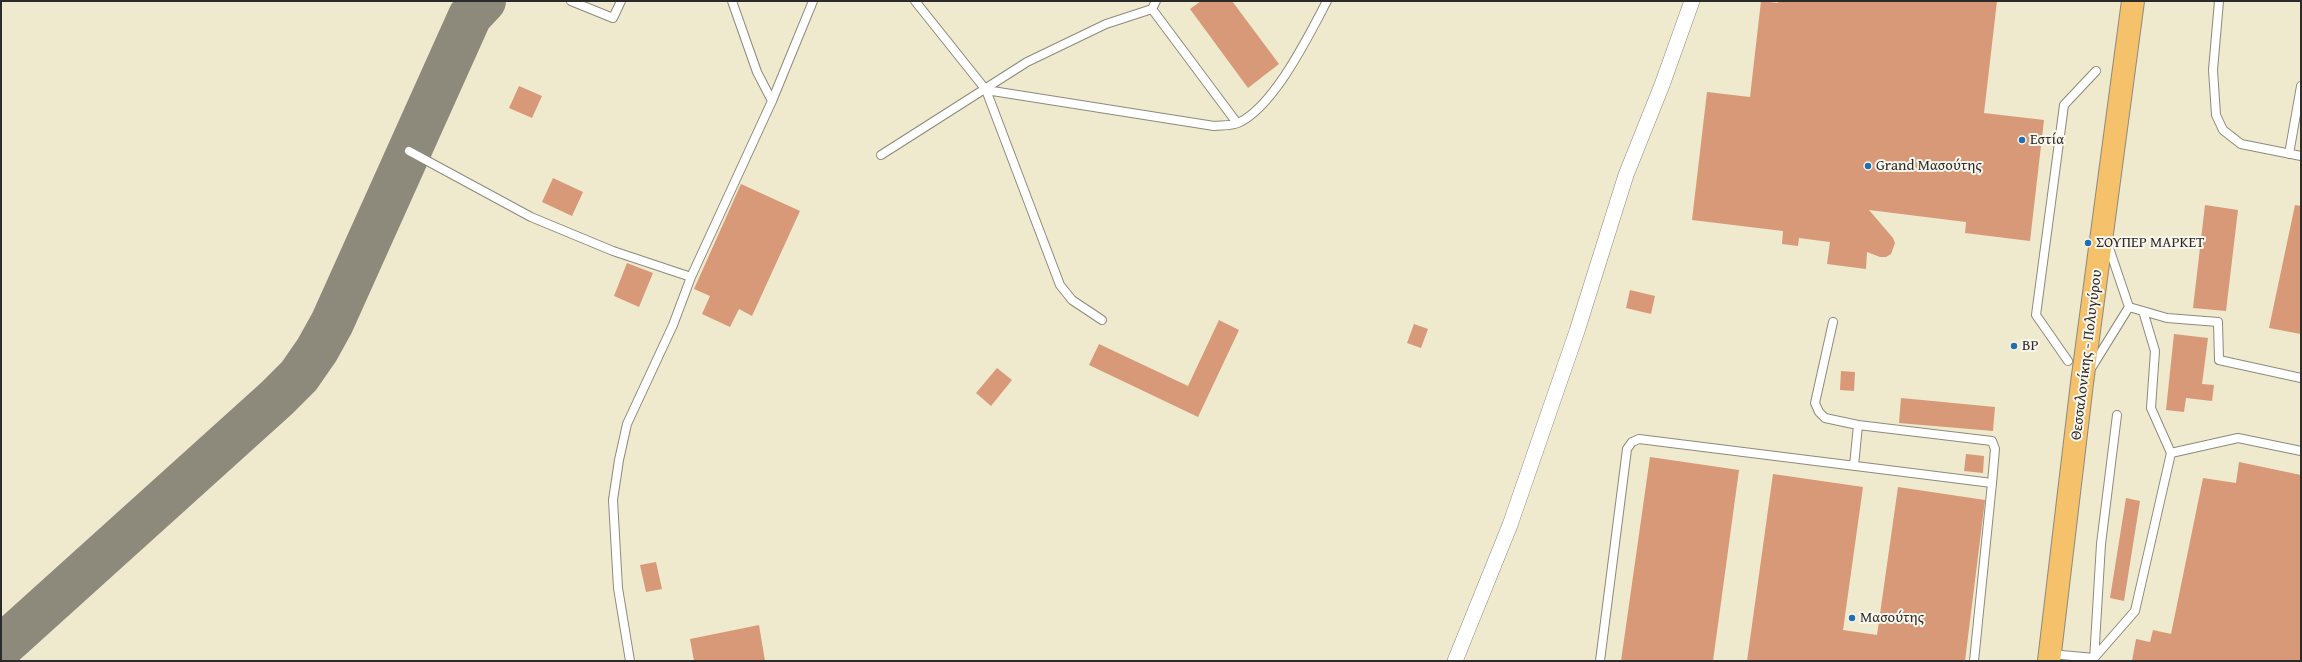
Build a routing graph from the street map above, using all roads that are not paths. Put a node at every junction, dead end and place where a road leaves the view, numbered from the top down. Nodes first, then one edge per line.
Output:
1 (571, 1) edge
2 (621, 1) edge
3 (732, 1) edge
4 (813, 1) edge
5 (915, 1) edge
6 (1156, 1) edge
7 (1328, 1) edge
8 (1692, 1) edge
9 (2133, 1) edge
10 (2219, 1) edge
11 (1152, 9) junction
12 (2096, 71) dead end
13 (2301, 86) edge
14 (986, 90) junction
15 (772, 101) junction
16 (1237, 123) junction
17 (409, 151) dead end
18 (2290, 154) junction
19 (881, 155) dead end
20 (2301, 156) edge
21 (2103, 229) junction
22 (691, 277) junction
23 (2129, 307) junction
24 (2143, 311) junction
25 (1102, 320) dead end
26 (1833, 322) dead end
27 (2068, 361) dead end
28 (2301, 378) edge
29 (2082, 383) junction
30 (2117, 415) dead end
31 (1858, 425) junction
32 (2301, 451) edge
33 (2170, 453) junction
34 (1854, 466) junction
35 (1992, 483) junction
36 (2050, 658) edge
37 (2094, 660) edge
38 (630, 661) edge
39 (1456, 661) edge
40 (1600, 661) edge
41 (1974, 661) edge

1 - 2 lane
3 - 15 lane
4 - 15 lane
5 - 14 lane
6 - 11 lane
7 - 16 lane
8 - 39 street
9 - 21 main road, Θεσσαλονίκης - Πολυγύρου
10 - 18 lane
11 - 14 lane
11 - 16 lane
12 - 27 lane
13 - 18 lane
14 - 16 lane
14 - 19 lane
14 - 25 lane
15 - 22 lane
17 - 22 lane
18 - 20 lane
21 - 23 lane
21 - 29 main road, Θεσσαλονίκης - Πολυγύρου
22 - 38 lane
23 - 24 lane
23 - 29 lane
24 - 28 lane
24 - 33 lane
26 - 31 lane
29 - 36 main road, Θεσσαλονίκης - Πολυγύρου
30 - 37 lane
31 - 34 lane
31 - 35 lane
32 - 33 lane
33 - 37 lane
34 - 35 lane
34 - 40 lane
35 - 41 lane
36 - 37 lane

